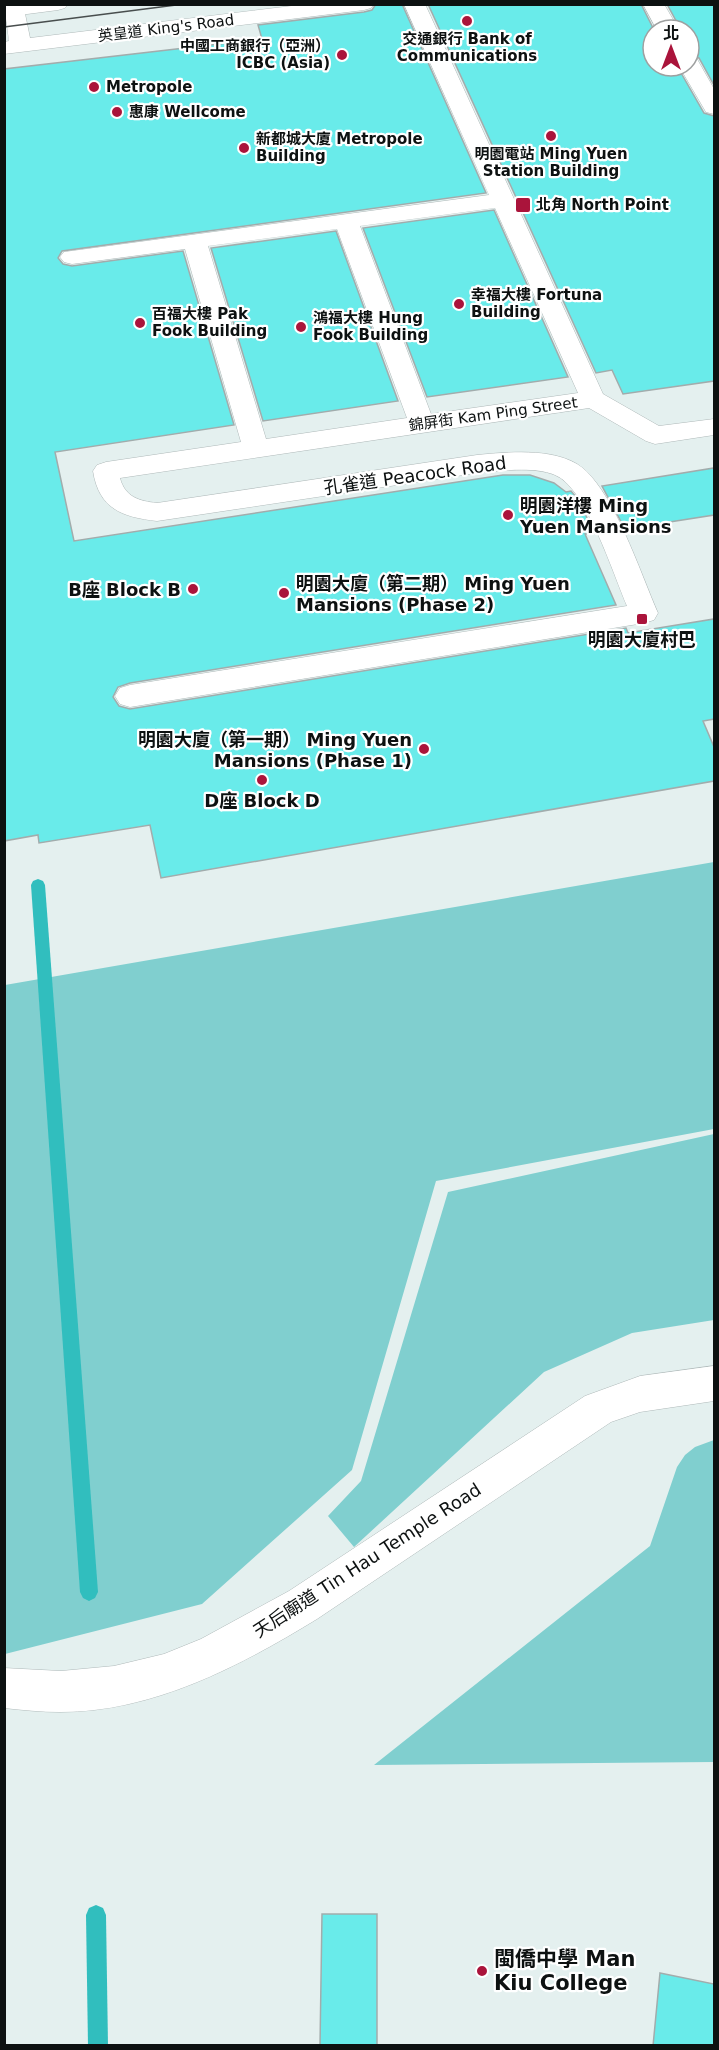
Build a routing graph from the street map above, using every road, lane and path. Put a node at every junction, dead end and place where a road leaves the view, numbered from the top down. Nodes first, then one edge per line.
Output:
1 (58, 4) edge
2 (364, 4) edge
3 (414, 4) edge
4 (653, 4) edge
5 (10, 8) edge
6 (661, 18) edge
7 (13, 47) edge
8 (697, 78) edge
9 (714, 107) edge
10 (502, 200) junction
11 (346, 221) junction
12 (195, 241) junction
13 (72, 257) dead end
14 (593, 399) junction
15 (422, 424) junction
16 (714, 427) edge
17 (256, 449) junction
18 (106, 471) joint
19 (130, 696) dead end
20 (714, 1384) edge
21 (4, 1688) edge

1 - 5 street
2 - 7 street, 英皇道 King's Road
3 - 10 street, 錦屏街 Kam Ping Street
4 - 6 street
5 - 7 street
8 - 9 street
10 - 11 street
10 - 14 street, 錦屏街 Kam Ping Street
11 - 12 street
11 - 15 street
12 - 13 street
12 - 17 street
14 - 15 street, 錦屏街 Kam Ping Street
14 - 16 street
15 - 17 street, 錦屏街 Kam Ping Street
17 - 18 street, 錦屏街 Kam Ping Street
18 - 19 street, 孔雀道 Peacock Road
20 - 21 street, 天后廟道 Tin Hau Temple Road

